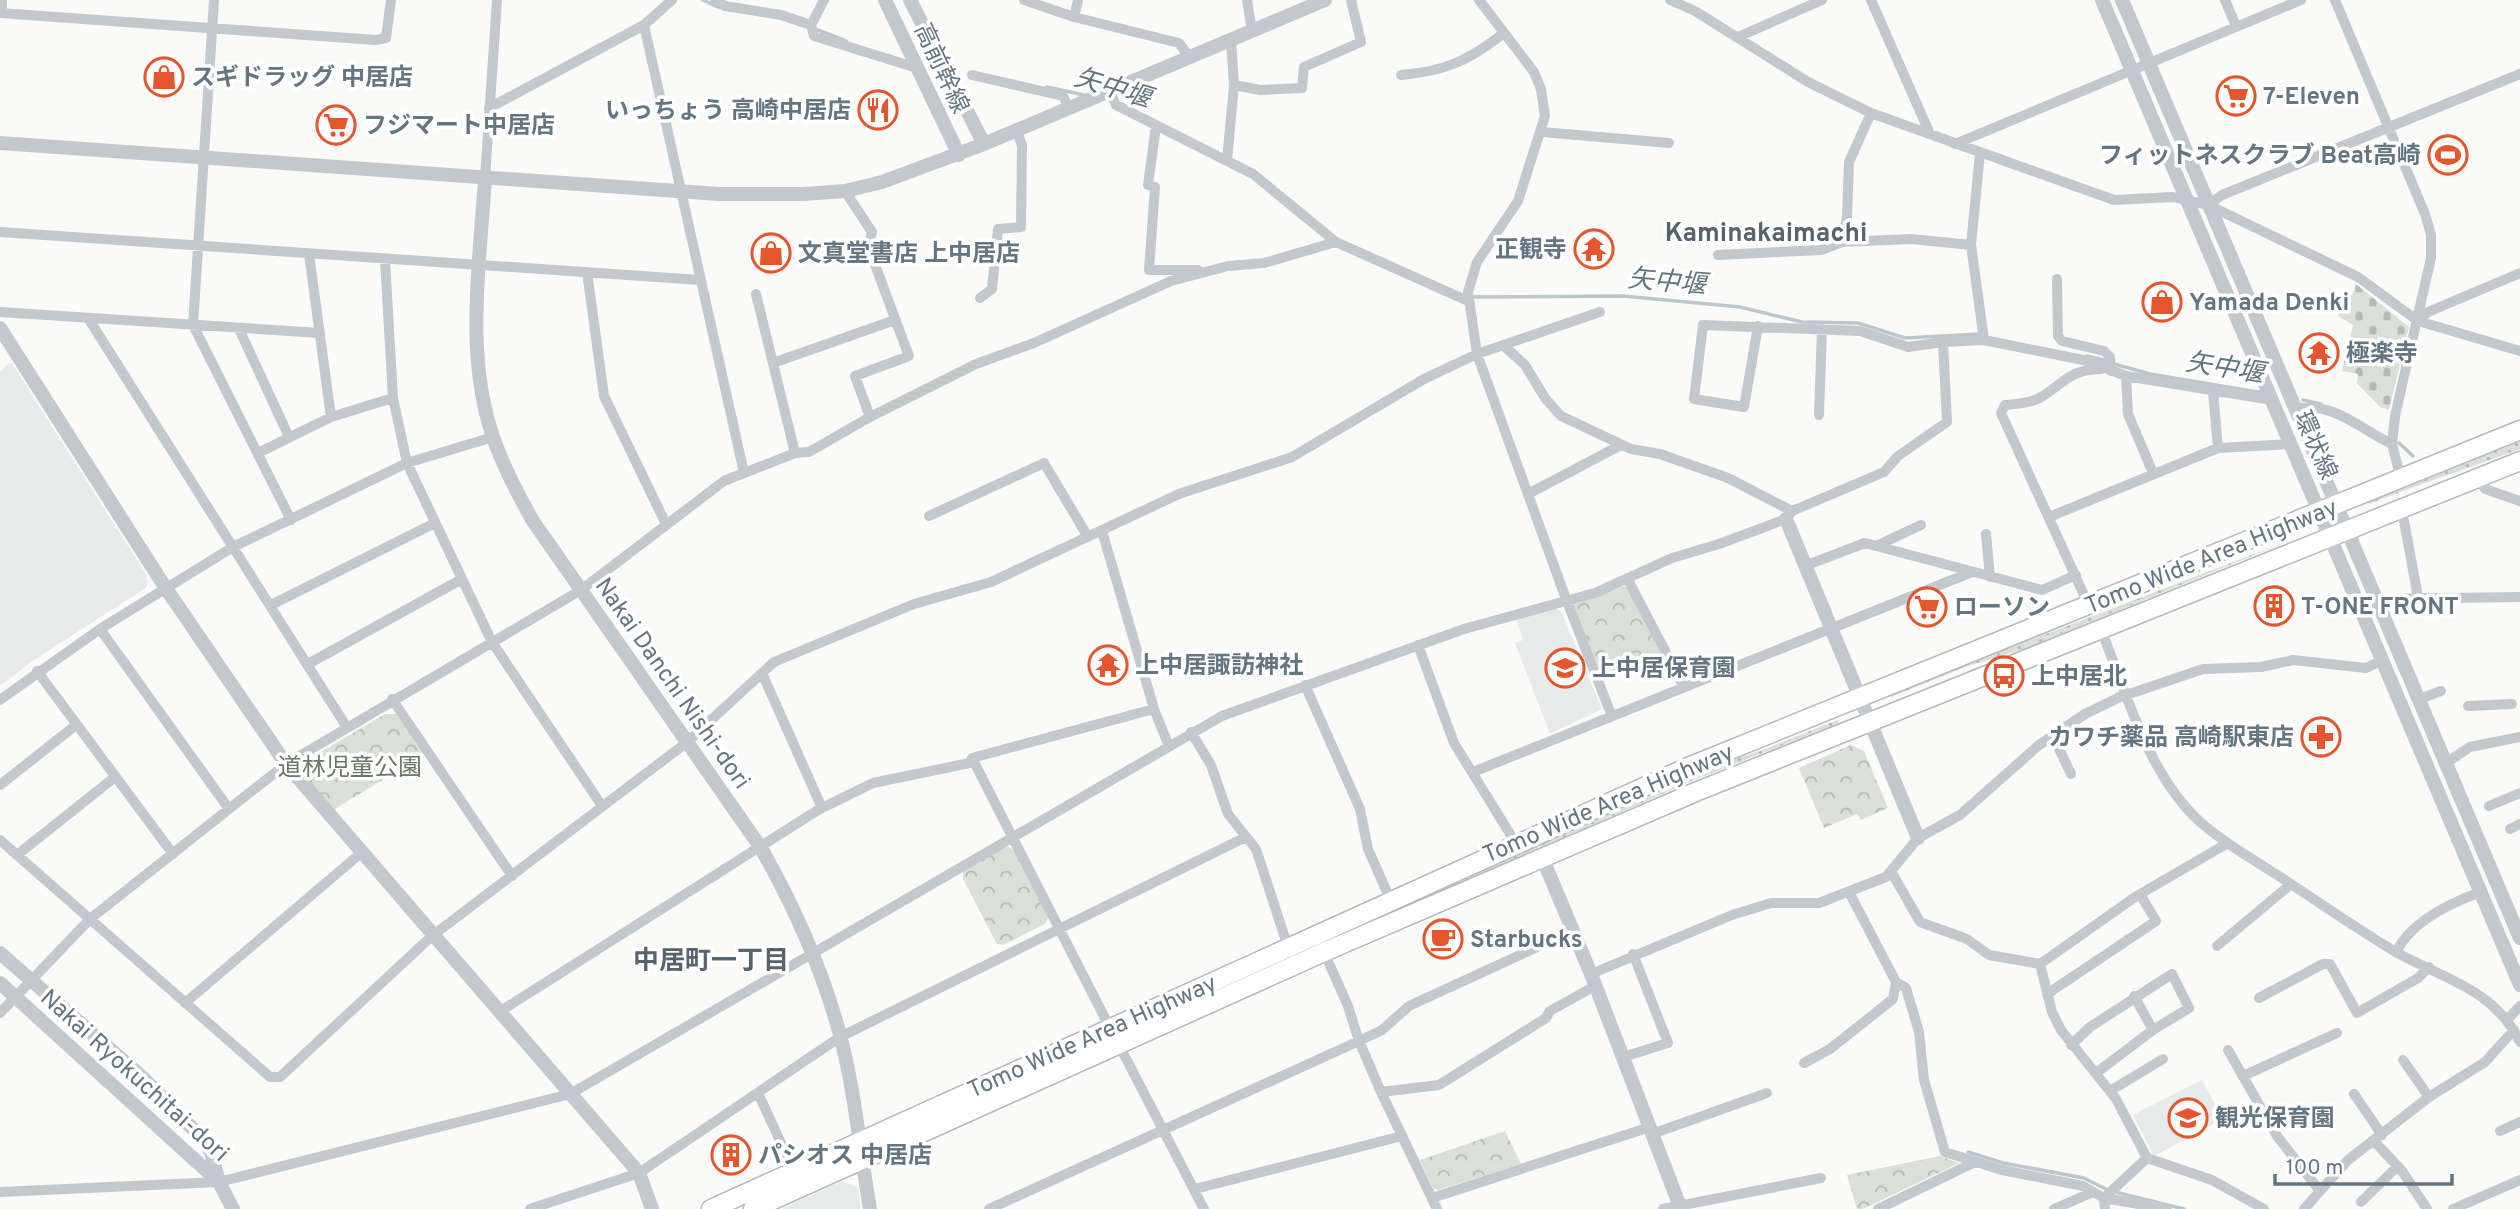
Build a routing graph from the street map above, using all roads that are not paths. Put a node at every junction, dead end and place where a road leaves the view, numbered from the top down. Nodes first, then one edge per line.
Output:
1 (0, 0) edge
2 (214, 0) edge
3 (391, 0) edge
4 (496, 0) edge
5 (672, 0) edge
6 (715, 0) edge
7 (824, 0) edge
8 (885, 0) edge
9 (910, 0) edge
10 (1024, 0) edge
11 (1077, 0) edge
12 (1247, 0) edge
13 (1325, 0) edge
14 (1352, 0) edge
15 (1479, 0) edge
16 (1670, 0) edge
17 (1822, 0) edge
18 (1871, 0) edge
19 (2102, 0) edge
20 (2122, 0) edge
21 (2225, 0) edge
22 (2301, 0) edge
23 (2335, 0) edge
24 (1680, 3) edge
25 (0, 6) edge
26 (0, 13) edge
27 (1074, 17) junction
28 (643, 25) junction
29 (811, 25) junction
30 (2236, 26) junction
31 (212, 27) junction
32 (1252, 31) junction
33 (1504, 33) junction
34 (1738, 37) junction
35 (1231, 40) junction
36 (1190, 58) junction
37 (2149, 62) junction
38 (917, 68) junction
39 (2131, 69) junction
40 (2520, 74) edge
41 (972, 75) dead end
42 (1401, 75) dead end
43 (1234, 85) junction
44 (1110, 92) junction
45 (489, 108) junction
46 (1069, 108) junction
47 (1871, 113) junction
48 (1156, 126) junction
49 (2388, 129) junction
50 (1017, 131) junction
51 (1542, 132) junction
52 (1930, 134) junction
53 (0, 143) edge
54 (1669, 144) dead end
55 (1955, 144) junction
56 (984, 145) junction
57 (1980, 153) junction
58 (959, 155) junction
59 (205, 158) junction
60 (1227, 162) junction
61 (485, 178) junction
62 (681, 191) junction
63 (845, 191) junction
64 (2185, 198) junction
65 (2208, 205) junction
66 (0, 232) edge
67 (1336, 242) junction
68 (1842, 242) junction
69 (1971, 245) junction
70 (199, 246) junction
71 (309, 254) junction
72 (1718, 255) dead end
73 (385, 260) junction
74 (479, 265) junction
75 (1214, 270) junction
76 (587, 272) junction
77 (2520, 273) edge
78 (2057, 279) dead end
79 (701, 280) junction
80 (757, 294) dead end
81 (980, 298) dead end
82 (1468, 301) junction
83 (0, 312) edge
84 (1600, 312) dead end
85 (88, 318) junction
86 (895, 320) junction
87 (2418, 321) junction
88 (193, 325) junction
89 (1758, 326) junction
90 (0, 328) edge
91 (239, 329) junction
92 (1822, 329) junction
93 (320, 333) junction
94 (1984, 336) junction
95 (1943, 342) junction
96 (1503, 345) junction
97 (2520, 351) edge
98 (1477, 354) junction
99 (773, 363) junction
100 (2108, 366) junction
101 (2126, 376) junction
102 (2213, 393) junction
103 (393, 398) junction
104 (2272, 400) junction
105 (2296, 409) junction
106 (1819, 415) dead end
107 (870, 416) junction
108 (331, 417) junction
109 (2520, 430) edge
110 (289, 437) junction
111 (493, 437) junction
112 (2291, 444) junction
113 (2392, 444) junction
114 (1621, 445) junction
115 (2218, 448) junction
116 (258, 453) junction
117 (795, 453) junction
118 (2520, 461) edge
119 (407, 463) junction
120 (744, 473) junction
121 (2153, 473) junction
122 (2401, 478) junction
123 (2479, 479) junction
124 (1528, 494) junction
125 (2520, 501) edge
126 (2328, 508) junction
127 (2402, 510) junction
128 (1789, 515) junction
129 (929, 516) dead end
130 (2049, 517) junction
131 (290, 520) junction
132 (435, 523) junction
133 (666, 524) junction
134 (1921, 525) dead end
135 (1102, 531) junction
136 (1986, 534) dead end
137 (2339, 535) junction
138 (1088, 537) junction
139 (1875, 546) junction
140 (233, 547) junction
141 (1807, 565) junction
142 (1972, 572) junction
143 (2077, 575) junction
144 (1990, 577) junction
145 (462, 579) junction
146 (1627, 579) junction
147 (165, 587) junction
148 (581, 590) junction
149 (2418, 597) junction
150 (2520, 597) edge
151 (1566, 599) junction
152 (2374, 599) junction
153 (271, 605) junction
154 (2090, 606) junction
155 (1832, 626) junction
156 (2101, 627) junction
157 (100, 629) junction
158 (492, 642) junction
159 (1418, 645) junction
160 (2383, 660) junction
161 (307, 664) junction
162 (37, 671) junction
163 (762, 673) junction
164 (1305, 685) junction
165 (1684, 687) junction
166 (2441, 691) dead end
167 (2127, 695) junction
168 (1860, 696) junction
169 (392, 699) junction
170 (2419, 699) junction
171 (0, 700) edge
172 (2512, 704) dead end
173 (2468, 706) dead end
174 (1154, 709) junction
175 (1611, 714) junction
176 (1869, 720) junction
177 (76, 725) junction
178 (346, 726) junction
179 (1191, 732) junction
180 (2053, 736) junction
181 (2520, 737) edge
182 (686, 743) junction
183 (1168, 744) junction
184 (975, 762) junction
185 (2446, 763) junction
186 (286, 764) junction
187 (1473, 772) junction
188 (2071, 774) dead end
189 (116, 777) junction
190 (0, 785) edge
191 (2520, 793) edge
192 (602, 806) junction
193 (2489, 806) dead end
194 (822, 808) junction
195 (229, 810) junction
196 (1011, 835) junction
197 (1246, 837) junction
198 (1918, 838) junction
199 (0, 841) edge
200 (1515, 842) junction
201 (2228, 843) junction
202 (761, 848) junction
203 (361, 853) junction
204 (173, 854) junction
205 (17, 855) junction
206 (1542, 857) junction
207 (1892, 873) junction
208 (512, 876) junction
209 (2291, 884) junction
210 (1849, 892) junction
211 (2481, 892) junction
212 (2140, 894) junction
213 (1390, 899) junction
214 (90, 919) junction
215 (1060, 929) junction
216 (1572, 931) junction
217 (1316, 934) junction
218 (432, 936) junction
219 (2520, 938) edge
220 (2217, 946) dead end
221 (1288, 947) junction
222 (813, 952) junction
223 (1324, 952) junction
224 (2396, 952) junction
225 (0, 953) edge
226 (1633, 954) junction
227 (2040, 964) junction
228 (2429, 967) junction
229 (31, 980) junction
230 (1593, 980) junction
231 (1896, 982) junction
232 (0, 983) edge
233 (2520, 985) edge
234 (2047, 993) junction
235 (16, 996) junction
236 (2134, 996) junction
237 (2259, 998) dead end
238 (185, 1003) junction
239 (2520, 1006) edge
240 (499, 1012) junction
241 (0, 1013) edge
242 (2508, 1019) junction
243 (1110, 1027) junction
244 (2153, 1030) junction
245 (2514, 1030) junction
246 (2337, 1033) dead end
247 (841, 1037) junction
248 (1359, 1041) junction
249 (2520, 1042) edge
250 (1119, 1045) junction
251 (2071, 1045) junction
252 (2228, 1050) dead end
253 (1623, 1057) junction
254 (2163, 1059) dead end
255 (2403, 1060) dead end
256 (1804, 1063) dead end
257 (2096, 1073) junction
258 (2243, 1076) junction
259 (2109, 1091) junction
260 (1381, 1092) junction
261 (758, 1093) junction
262 (1767, 1093) dead end
263 (570, 1094) junction
264 (2354, 1094) dead end
265 (2429, 1097) junction
266 (2520, 1122) edge
267 (1162, 1129) junction
268 (1651, 1131) junction
269 (2500, 1131) dead end
270 (1402, 1136) junction
271 (2378, 1138) junction
272 (857, 1141) junction
273 (2147, 1157) junction
274 (861, 1160) junction
275 (1975, 1162) junction
276 (2398, 1166) junction
277 (794, 1171) junction
278 (639, 1173) junction
279 (1821, 1178) dead end
280 (2520, 1180) edge
281 (219, 1182) junction
282 (1195, 1189) junction
283 (2320, 1191) junction
284 (0, 1192) edge
285 (2093, 1192) junction
286 (1432, 1198) junction
287 (2361, 1202) dead end
288 (2104, 1203) edge
289 (1681, 1207) edge
290 (2305, 1208) edge
291 (233, 1209) edge
292 (530, 1209) edge
293 (652, 1209) edge
294 (711, 1209) edge
295 (753, 1209) edge
296 (870, 1209) edge
297 (989, 1209) edge
298 (1204, 1209) edge
299 (1437, 1209) edge
300 (1663, 1209) edge
301 (1878, 1209) edge
302 (2054, 1209) edge
303 (2167, 1209) edge
304 (2263, 1209) edge
305 (2427, 1209) edge
306 (2452, 1209) edge

1 - 25 street
2 - 31 street
3 - 31 street
4 - 45 street
5 - 28 street
6 - 29 street
7 - 29 street
8 - 38 street, 高前幹線
9 - 56 street, 高前幹線
10 - 27 street
11 - 27 street
12 - 32 street
13 - 32 street
14 - 43 street
15 - 33 street
16 - 24 street
17 - 34 street
18 - 52 street
19 - 39 street, 環状線
20 - 37 street, 環状線
21 - 30 street
22 - 30 street
23 - 49 street
24 - 34 street
26 - 31 street
27 - 36 street
28 - 45 street
28 - 62 street
29 - 38 street
30 - 37 street
31 - 59 street
32 - 35 street
33 - 42 street
33 - 51 street
34 - 47 street
35 - 36 street
35 - 43 street
36 - 44 street
37 - 39 street
37 - 65 street, 環状線
38 - 58 street, 高前幹線
39 - 55 street
39 - 64 street, 環状線
40 - 49 street
41 - 46 street
43 - 60 street
44 - 46 street
44 - 48 street
45 - 61 street
46 - 50 street
47 - 52 street
47 - 68 street
48 - 60 street
48 - 75 street
49 - 65 street
49 - 87 street
50 - 56 street
50 - 81 street
51 - 54 street
51 - 82 street
52 - 55 street
53 - 59 street
55 - 57 street
56 - 58 street
57 - 64 street
57 - 69 street
58 - 63 street
59 - 61 street
59 - 70 street
60 - 67 street
61 - 62 street
61 - 74 street, Nakai Danchi Nishi-dori
62 - 63 street
62 - 79 street
63 - 86 street
64 - 65 street
64 - 104 street, 環状線
65 - 87 street
65 - 105 street, 環状線
66 - 70 street
67 - 75 street
67 - 82 street
68 - 69 street
68 - 72 street
69 - 94 street
70 - 71 street
70 - 88 street
71 - 73 street
71 - 93 street
73 - 74 street
73 - 103 street
74 - 76 street
74 - 111 street, Nakai Danchi Nishi-dori
75 - 107 street
76 - 79 street
76 - 133 street
77 - 87 street
78 - 100 street
79 - 120 street
80 - 99 street
82 - 98 street
83 - 85 street
84 - 96 street
85 - 88 street
85 - 140 street
86 - 99 street
86 - 107 street
87 - 97 street
87 - 113 street
88 - 91 street
88 - 116 street
89 - 89 street
89 - 92 street
90 - 147 street
91 - 93 street
91 - 110 street
92 - 95 street
92 - 106 street
93 - 108 street
94 - 95 street
94 - 100 street
95 - 128 street
96 - 98 street
96 - 114 street
98 - 124 street
98 - 135 street
99 - 117 street
100 - 101 street
100 - 130 street
101 - 102 street
101 - 121 street
102 - 104 street
102 - 115 street
103 - 108 street
103 - 119 street
104 - 112 street, 環状線
105 - 113 street
105 - 126 street, 環状線
107 - 117 street
108 - 110 street
109 - 122 highway, Tomo Wide Area Highway
110 - 116 street
111 - 119 street
111 - 148 street, Nakai Danchi Nishi-dori
112 - 115 street
112 - 126 street, 環状線
113 - 122 street
114 - 124 street
114 - 128 street
115 - 121 street
116 - 131 street
117 - 120 street
118 - 123 highway, Tomo Wide Area Highway
119 - 131 street
119 - 132 street
120 - 133 street
121 - 130 street
122 - 126 highway, Tomo Wide Area Highway
123 - 125 street
123 - 127 highway, Tomo Wide Area Highway
124 - 151 street
126 - 137 street, 環状線
126 - 154 highway, Tomo Wide Area Highway
127 - 137 highway, Tomo Wide Area Highway
127 - 149 street
128 - 141 street
128 - 146 street
129 - 138 street
130 - 143 street
131 - 140 street
132 - 145 street
132 - 153 street
133 - 148 street
134 - 139 street
135 - 138 street
135 - 174 street
136 - 144 street
137 - 152 street, 環状線
137 - 156 highway, Tomo Wide Area Highway
137 - 160 street, 環状線
138 - 163 street
139 - 141 street
139 - 142 street
140 - 147 street
140 - 153 street
141 - 155 street
142 - 144 street
142 - 155 street
143 - 144 street
143 - 154 street
145 - 158 street
145 - 161 street
146 - 151 street
146 - 165 street
147 - 157 street
147 - 186 street
148 - 158 street
148 - 182 street, Nakai Danchi Nishi-dori
149 - 150 street
149 - 152 street
151 - 159 street
151 - 175 street
152 - 170 street, 環状線
153 - 161 street
154 - 168 highway, Tomo Wide Area Highway
155 - 165 street
155 - 168 street
156 - 167 street
156 - 176 highway, Tomo Wide Area Highway
157 - 162 street
157 - 195 street
158 - 169 street
158 - 192 street
159 - 164 street
159 - 187 street
160 - 167 street
160 - 211 street, 環状線
161 - 178 street
162 - 171 street
162 - 177 street
163 - 182 street
163 - 194 street
164 - 179 street
164 - 213 street
165 - 175 street
166 - 170 street
167 - 180 street
167 - 201 street
168 - 176 street
168 - 200 highway, Tomo Wide Area Highway
169 - 178 street
169 - 208 street
170 - 185 street, 環状線
172 - 173 street
174 - 183 street
174 - 184 street
175 - 187 street
176 - 198 street
176 - 206 highway, Tomo Wide Area Highway
177 - 189 street
177 - 190 street
178 - 186 street
179 - 183 street
179 - 197 street
180 - 188 street
180 - 198 street
181 - 185 street
182 - 192 street
182 - 202 street, Nakai Danchi Nishi-dori
183 - 196 street
184 - 194 street
184 - 196 street
185 - 219 street, 環状線
186 - 195 street
186 - 203 street
187 - 200 street
189 - 204 street
189 - 205 street
191 - 193 street
192 - 208 street
194 - 202 street
195 - 204 street
196 - 215 street
196 - 222 street
197 - 215 street
197 - 221 street
198 - 207 street
199 - 205 street
200 - 213 highway, Tomo Wide Area Highway
201 - 209 street
201 - 212 street
202 - 222 street, Nakai Danchi Nishi-dori
202 - 240 street
203 - 218 street
203 - 238 street
204 - 214 street
205 - 214 street
206 - 216 street
206 - 223 highway, Tomo Wide Area Highway
207 - 210 street
207 - 227 street
208 - 218 street
209 - 220 street
209 - 224 street
210 - 226 street
210 - 231 street
211 - 224 street
211 - 233 street, 環状線
212 - 227 street
212 - 234 street
213 - 217 highway, Tomo Wide Area Highway
214 - 229 street
214 - 238 street
215 - 243 street
215 - 247 street
216 - 230 street
216 - 248 street
217 - 221 highway, Tomo Wide Area Highway
217 - 223 street
218 - 238 street
218 - 240 street
221 - 243 highway, Tomo Wide Area Highway
222 - 247 street, Nakai Danchi Nishi-dori
222 - 263 street
223 - 248 street
223 - 250 highway, Tomo Wide Area Highway
224 - 228 street
225 - 229 street, Nakai Ryokuchitai-dori
226 - 230 street
226 - 253 street
227 - 234 street
228 - 237 street
228 - 242 street
229 - 235 street
229 - 281 street, Nakai Ryokuchitai-dori
230 - 253 street
230 - 260 street
231 - 256 street
231 - 275 street
232 - 235 street, Nakai Ryokuchitai-dori
234 - 251 street
235 - 241 street
235 - 281 street, Nakai Ryokuchitai-dori
236 - 244 street
236 - 244 street
236 - 251 street
239 - 242 street
240 - 263 street
242 - 245 street
243 - 272 highway, Tomo Wide Area Highway
244 - 257 street
245 - 249 street
245 - 265 street
246 - 258 street
247 - 261 street
247 - 272 street, Nakai Danchi Nishi-dori
248 - 260 street
248 - 267 street
250 - 267 street
250 - 274 highway, Tomo Wide Area Highway
251 - 257 street
252 - 258 street
253 - 268 street
254 - 259 street
255 - 265 street
257 - 259 street
258 - 283 street
259 - 273 street
260 - 270 street
261 - 277 street
261 - 278 street
262 - 268 street
263 - 278 street
263 - 281 street
264 - 271 street
265 - 271 street
266 - 269 street
267 - 282 street
267 - 297 street
268 - 286 street
268 - 289 street
270 - 282 street
270 - 286 street
271 - 276 street
271 - 283 street
272 - 274 street, Nakai Danchi Nishi-dori
272 - 277 highway, Tomo Wide Area Highway
273 - 288 street
273 - 304 street
274 - 295 highway, Tomo Wide Area Highway
274 - 296 street, Nakai Danchi Nishi-dori
275 - 285 street
275 - 301 street
276 - 287 street
276 - 305 street
277 - 294 highway, Tomo Wide Area Highway
278 - 292 street
278 - 293 street
279 - 289 street
280 - 306 street
281 - 284 street
281 - 291 street
282 - 298 street
283 - 290 street
285 - 288 street
285 - 302 street
286 - 299 street
288 - 303 street
289 - 300 street

